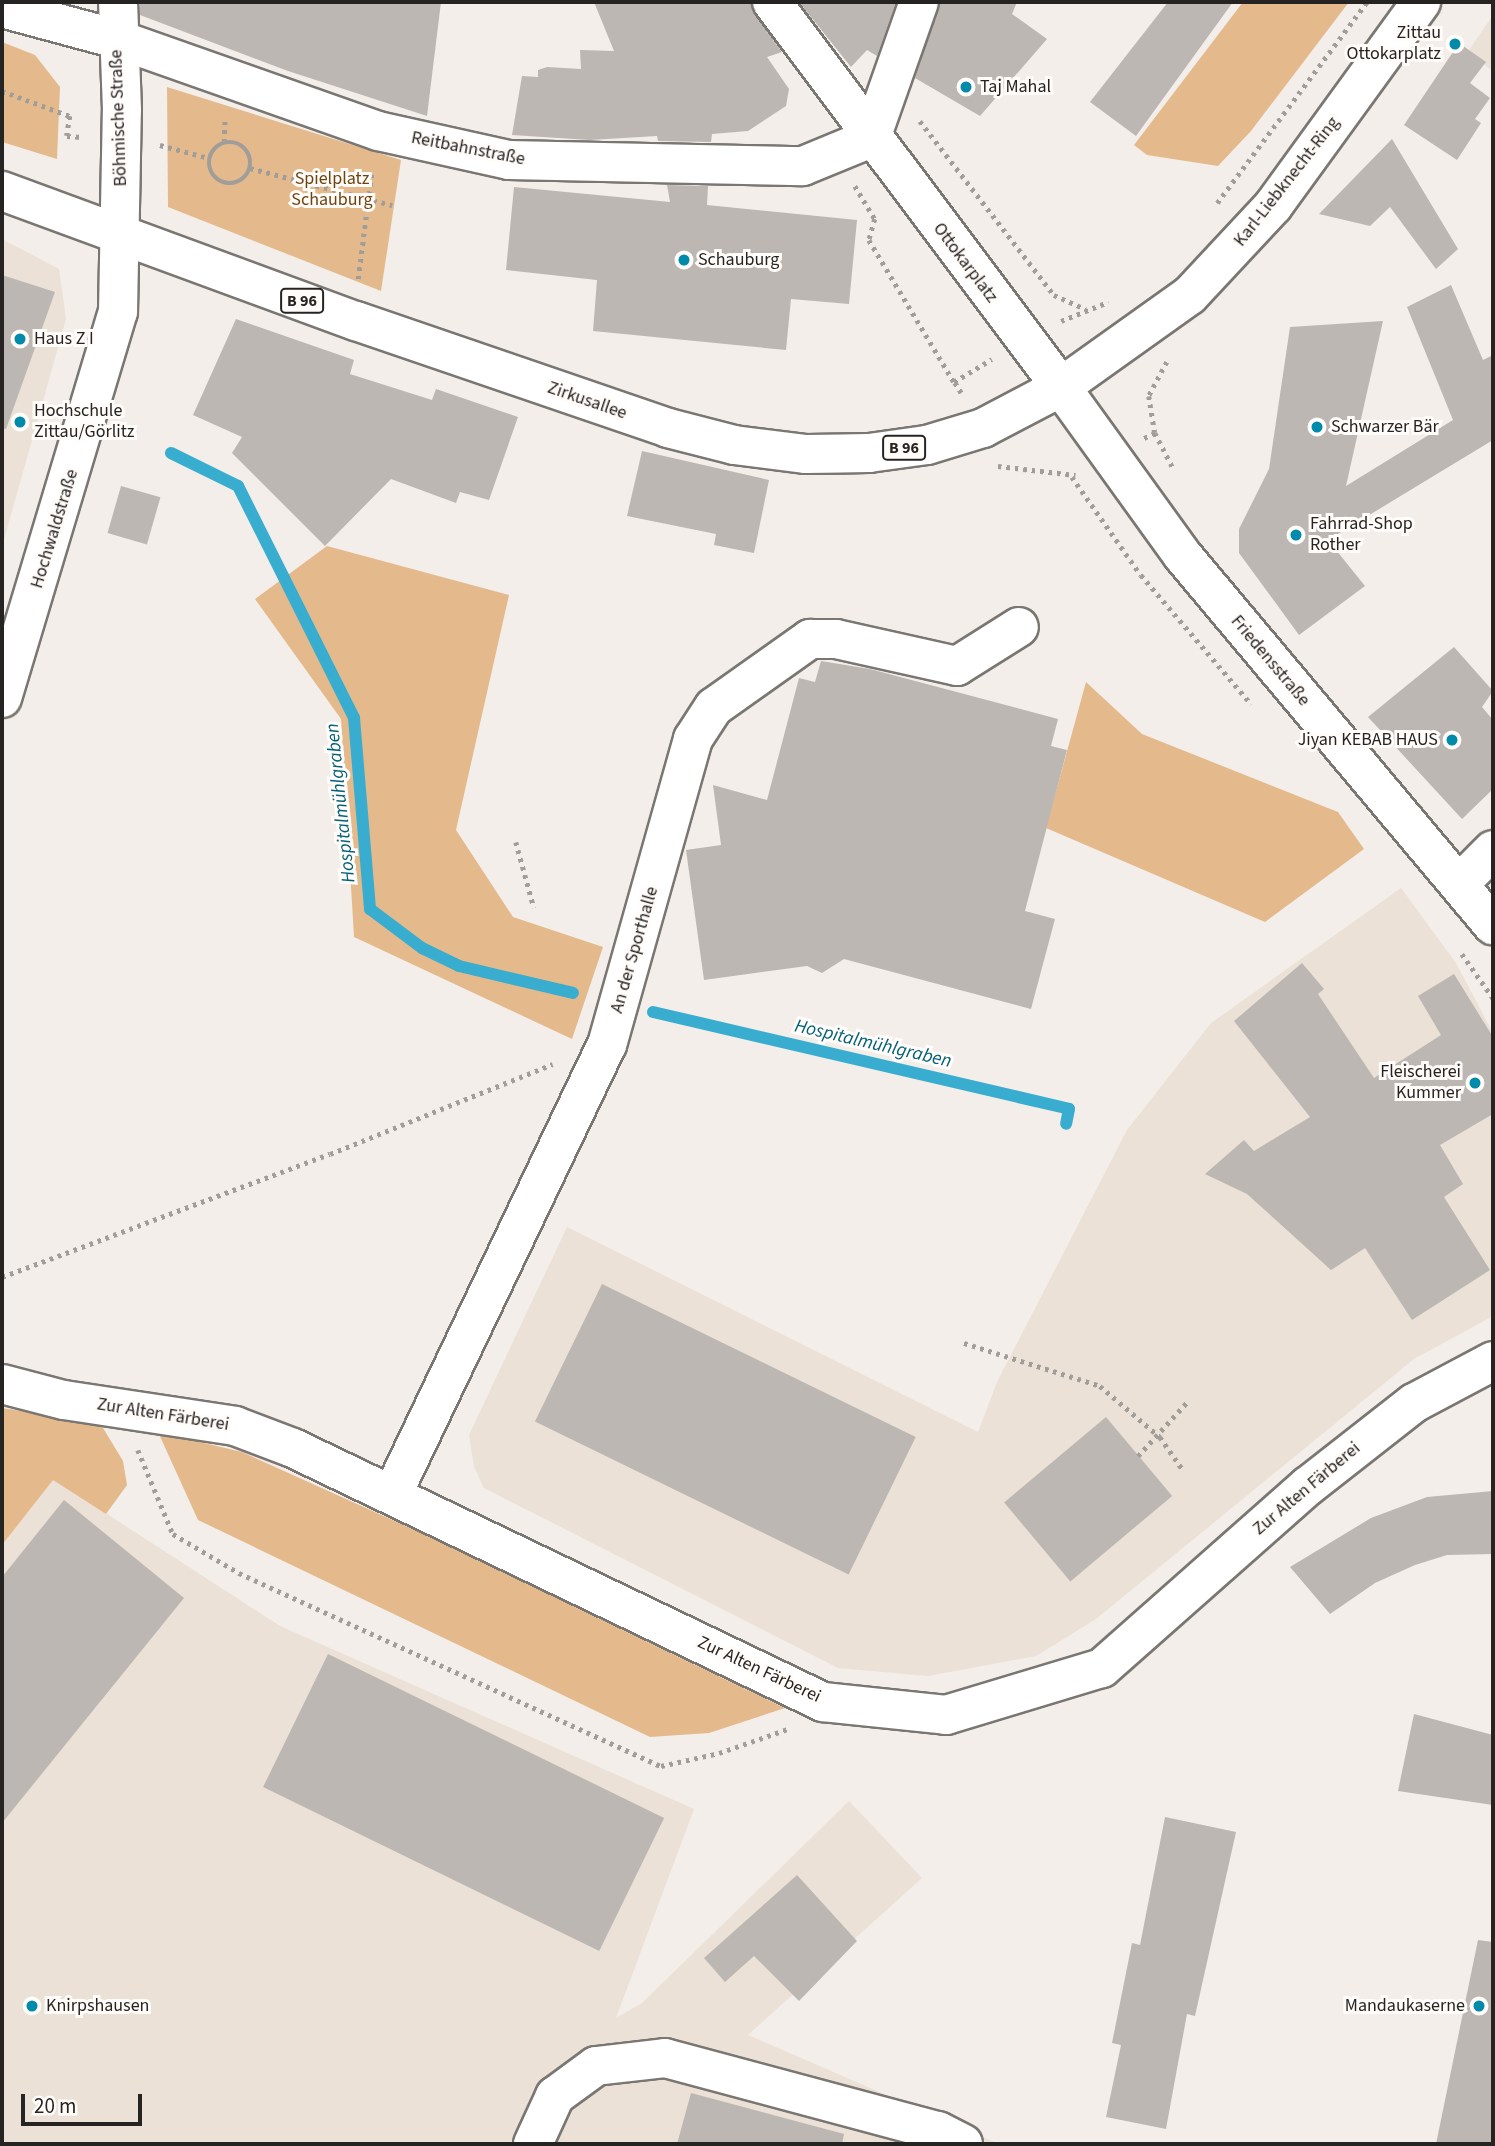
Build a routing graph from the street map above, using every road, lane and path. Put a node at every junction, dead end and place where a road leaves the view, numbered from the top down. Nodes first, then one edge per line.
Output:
1 (118, 2) edge
2 (772, 2) edge
3 (919, 2) edge
4 (1367, 2) edge
5 (1420, 2) edge
6 (2, 8) edge
7 (117, 39) junction
8 (2, 91) edge
9 (871, 138) junction
10 (121, 140) junction
11 (161, 145) dead end
12 (209, 158) junction
13 (373, 165) dead end
14 (250, 168) junction
15 (2, 191) edge
16 (368, 199) junction
17 (392, 205) dead end
18 (1210, 211) dead end
19 (121, 235) junction
20 (357, 286) dead end
21 (1118, 295) dead end
22 (1024, 341) junction
23 (1061, 387) junction
24 (999, 467) dead end
25 (1072, 477) dead end
26 (1019, 627) dead end
27 (2, 698) edge
28 (516, 842) dead end
29 (1493, 850) edge
30 (1461, 883) junction
31 (534, 908) dead end
32 (1493, 925) edge
33 (607, 1045) junction
34 (2, 1277) edge
35 (964, 1343) dead end
36 (1493, 1361) edge
37 (2, 1384) edge
38 (1189, 1401) dead end
39 (121, 1407) junction
40 (1160, 1437) junction
41 (1138, 1456) dead end
42 (1183, 1470) dead end
43 (392, 1495) junction
44 (823, 1702) junction
45 (533, 2144) edge
46 (962, 2144) edge

1 - 7 street, Böhmische Straße
2 - 9 street, Ottokarplatz
3 - 9 street
4 - 18 path
5 - 23 street, Karl-Liebknecht-Ring / B 96
6 - 7 street, Reitbahnstraße
7 - 9 street, Reitbahnstraße
7 - 10 street, Böhmische Straße
8 - 10 path
9 - 22 street, Ottokarplatz
10 - 19 street, Böhmische Straße
11 - 12 path
12 - 14 path
12 - 14 path
13 - 16 path
14 - 16 path
15 - 19 street, B 96
16 - 17 path
16 - 20 path
19 - 23 street, Zirkusallee / B 96
19 - 27 street, Hochwaldstraße
21 - 22 path
22 - 23 street, Ottokarplatz
23 - 30 street, Friedensstraße
24 - 25 path
26 - 33 street, An der Sporthalle
28 - 31 path
29 - 30 street
30 - 32 street, Friedensstraße
33 - 34 path
33 - 43 street, An der Sporthalle
35 - 40 path
36 - 44 street, Zur Alten Färberei
37 - 39 street, Zur Alten Färberei
38 - 40 path
39 - 43 street, Zur Alten Färberei
39 - 44 path
40 - 41 path
40 - 42 path
43 - 44 street, Zur Alten Färberei
45 - 46 street

